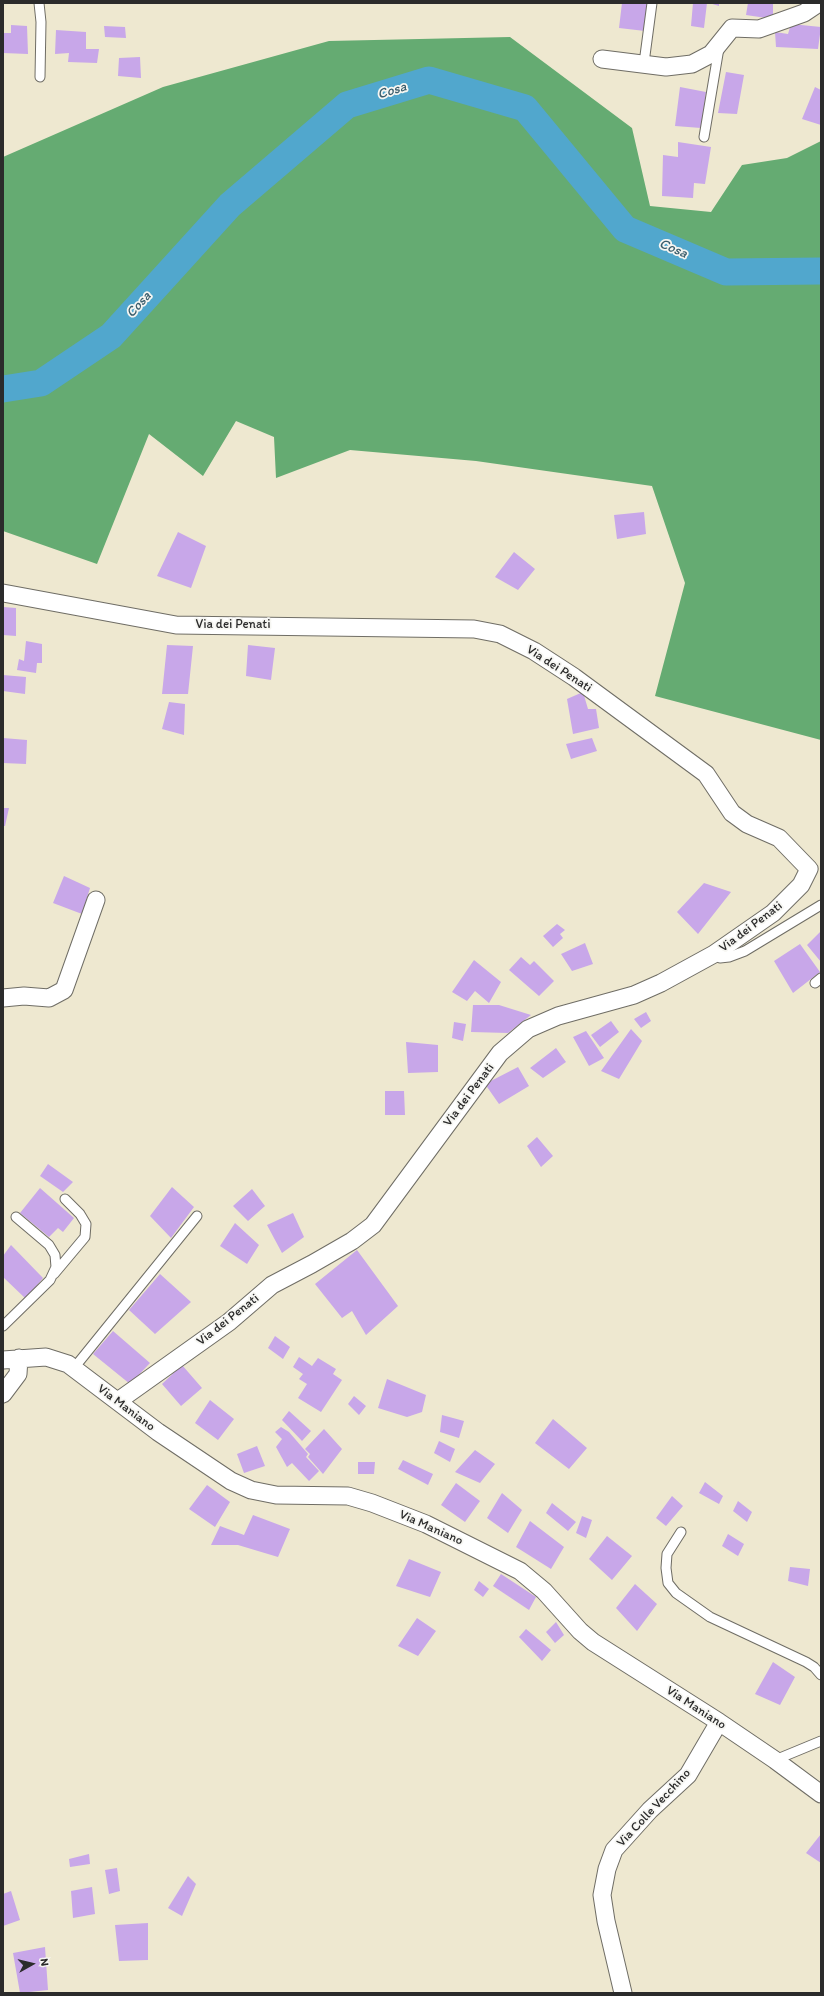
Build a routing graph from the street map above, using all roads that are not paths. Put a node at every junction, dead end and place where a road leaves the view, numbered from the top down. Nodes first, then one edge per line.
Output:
1 (38, 3) edge
2 (652, 3) edge
3 (819, 3) edge
4 (720, 43) junction
5 (602, 59) dead end
6 (644, 63) junction
7 (40, 77) dead end
8 (704, 137) dead end
9 (3, 593) edge
10 (815, 871) edge
11 (96, 900) dead end
12 (821, 905) edge
13 (714, 954) junction
14 (3, 998) edge
15 (65, 1199) dead end
16 (197, 1216) dead end
17 (16, 1217) dead end
18 (50, 1280) junction
19 (3, 1326) edge
20 (11, 1359) edge
21 (74, 1368) junction
22 (3, 1394) edge
23 (118, 1402) junction
24 (681, 1532) dead end
25 (821, 1675) edge
26 (719, 1722) junction
27 (821, 1741) edge
28 (775, 1760) junction
29 (821, 1794) edge
30 (623, 1993) edge

1 - 7 lane
2 - 6 lane
3 - 4 street
4 - 6 street
4 - 8 lane
5 - 6 street
9 - 10 street, Via dei Penati
10 - 13 street, Via dei Penati
11 - 14 street
12 - 13 lane
13 - 23 street, Via dei Penati
15 - 18 lane
16 - 21 lane
17 - 18 lane
18 - 19 lane
20 - 21 street, Via Maniano
20 - 22 street
21 - 23 street, Via Maniano
23 - 26 street, Via Maniano
24 - 25 lane
26 - 28 street, Via Maniano
26 - 30 street, Via Colle Vecchino
27 - 28 lane
28 - 29 street, Via Maniano

